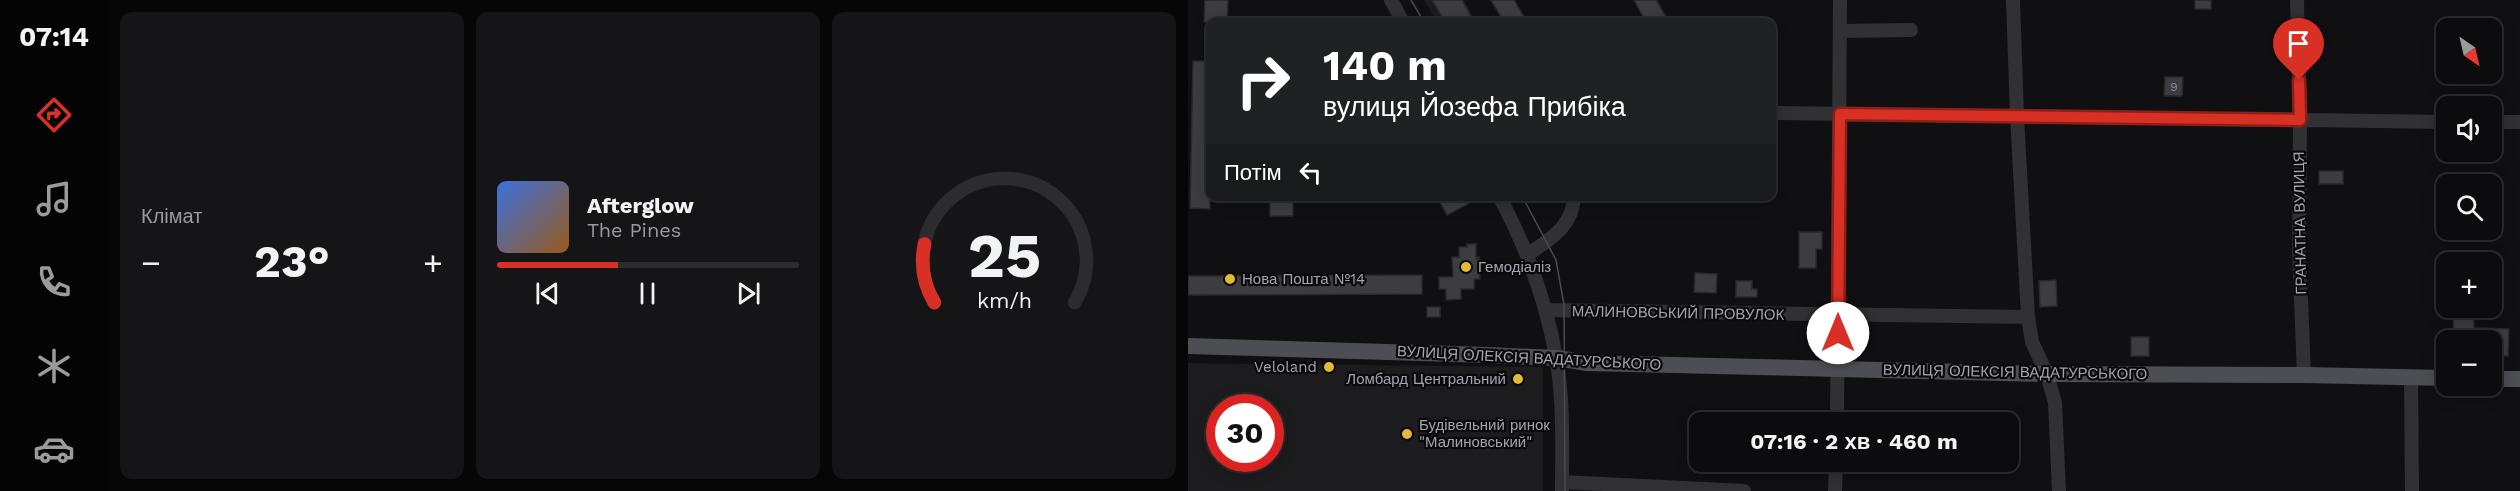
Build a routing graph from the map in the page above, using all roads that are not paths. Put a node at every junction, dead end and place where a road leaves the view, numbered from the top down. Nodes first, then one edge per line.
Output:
1 (1391, 0) edge
2 (1840, 0) edge
3 (2013, 0) edge
4 (2297, 0) edge
5 (1401, 18) edge
6 (1911, 30) dead end
7 (1840, 31) junction
8 (1776, 113) edge
9 (1840, 114) junction
10 (2017, 116) junction
11 (2300, 120) junction
12 (2436, 122) edge
13 (2502, 122) edge
14 (2520, 122) edge
15 (1502, 201) edge
16 (1573, 201) edge
17 (1527, 255) junction
18 (1545, 310) junction
19 (1837, 316) junction
20 (2028, 317) junction
21 (1188, 346) edge
22 (1557, 358) junction
23 (1838, 369) junction
24 (2046, 374) junction
25 (2304, 375) junction
26 (2410, 377) junction
27 (2436, 378) edge
28 (2502, 379) edge
29 (2520, 379) edge
30 (1837, 412) edge
31 (1836, 472) edge
32 (1562, 486) edge
33 (1744, 491) edge
34 (1835, 491) edge
35 (2059, 491) edge
36 (2412, 491) edge

1 - 5 street
2 - 7 street
3 - 10 street
4 - 11 street, ГРАНАТНА ВУЛИЦЯ
6 - 7 street
7 - 9 street
8 - 9 street
9 - 10 street
9 - 19 street
10 - 11 street
10 - 20 street
11 - 12 street
11 - 25 street, ГРАНАТНА ВУЛИЦЯ
13 - 14 street
15 - 17 street
16 - 17 street
17 - 18 street
18 - 19 street, МАЛИНОВСЬКИЙ ПРОВУЛОК
18 - 22 street
19 - 20 street, МАЛИНОВСЬКИЙ ПРОВУЛОК
19 - 23 street
20 - 24 street
21 - 22 main road, ВУЛИЦЯ ОЛЕКСІЯ ВАДАТУРСЬКОГО
22 - 23 main road, ВУЛИЦЯ ОЛЕКСІЯ ВАДАТУРСЬКОГО
22 - 32 street
23 - 24 main road, ВУЛИЦЯ ОЛЕКСІЯ ВАДАТУРСЬКОГО
23 - 30 street
24 - 25 main road, ВУЛИЦЯ ОЛЕКСІЯ ВАДАТУРСЬКОГО
24 - 35 street
25 - 26 main road, ВУЛИЦЯ ОЛЕКСІЯ ВАДАТУРСЬКОГО
26 - 27 main road, ВУЛИЦЯ ОЛЕКСІЯ ВАДАТУРСЬКОГО
26 - 36 street
28 - 29 main road
31 - 34 street
32 - 33 street

